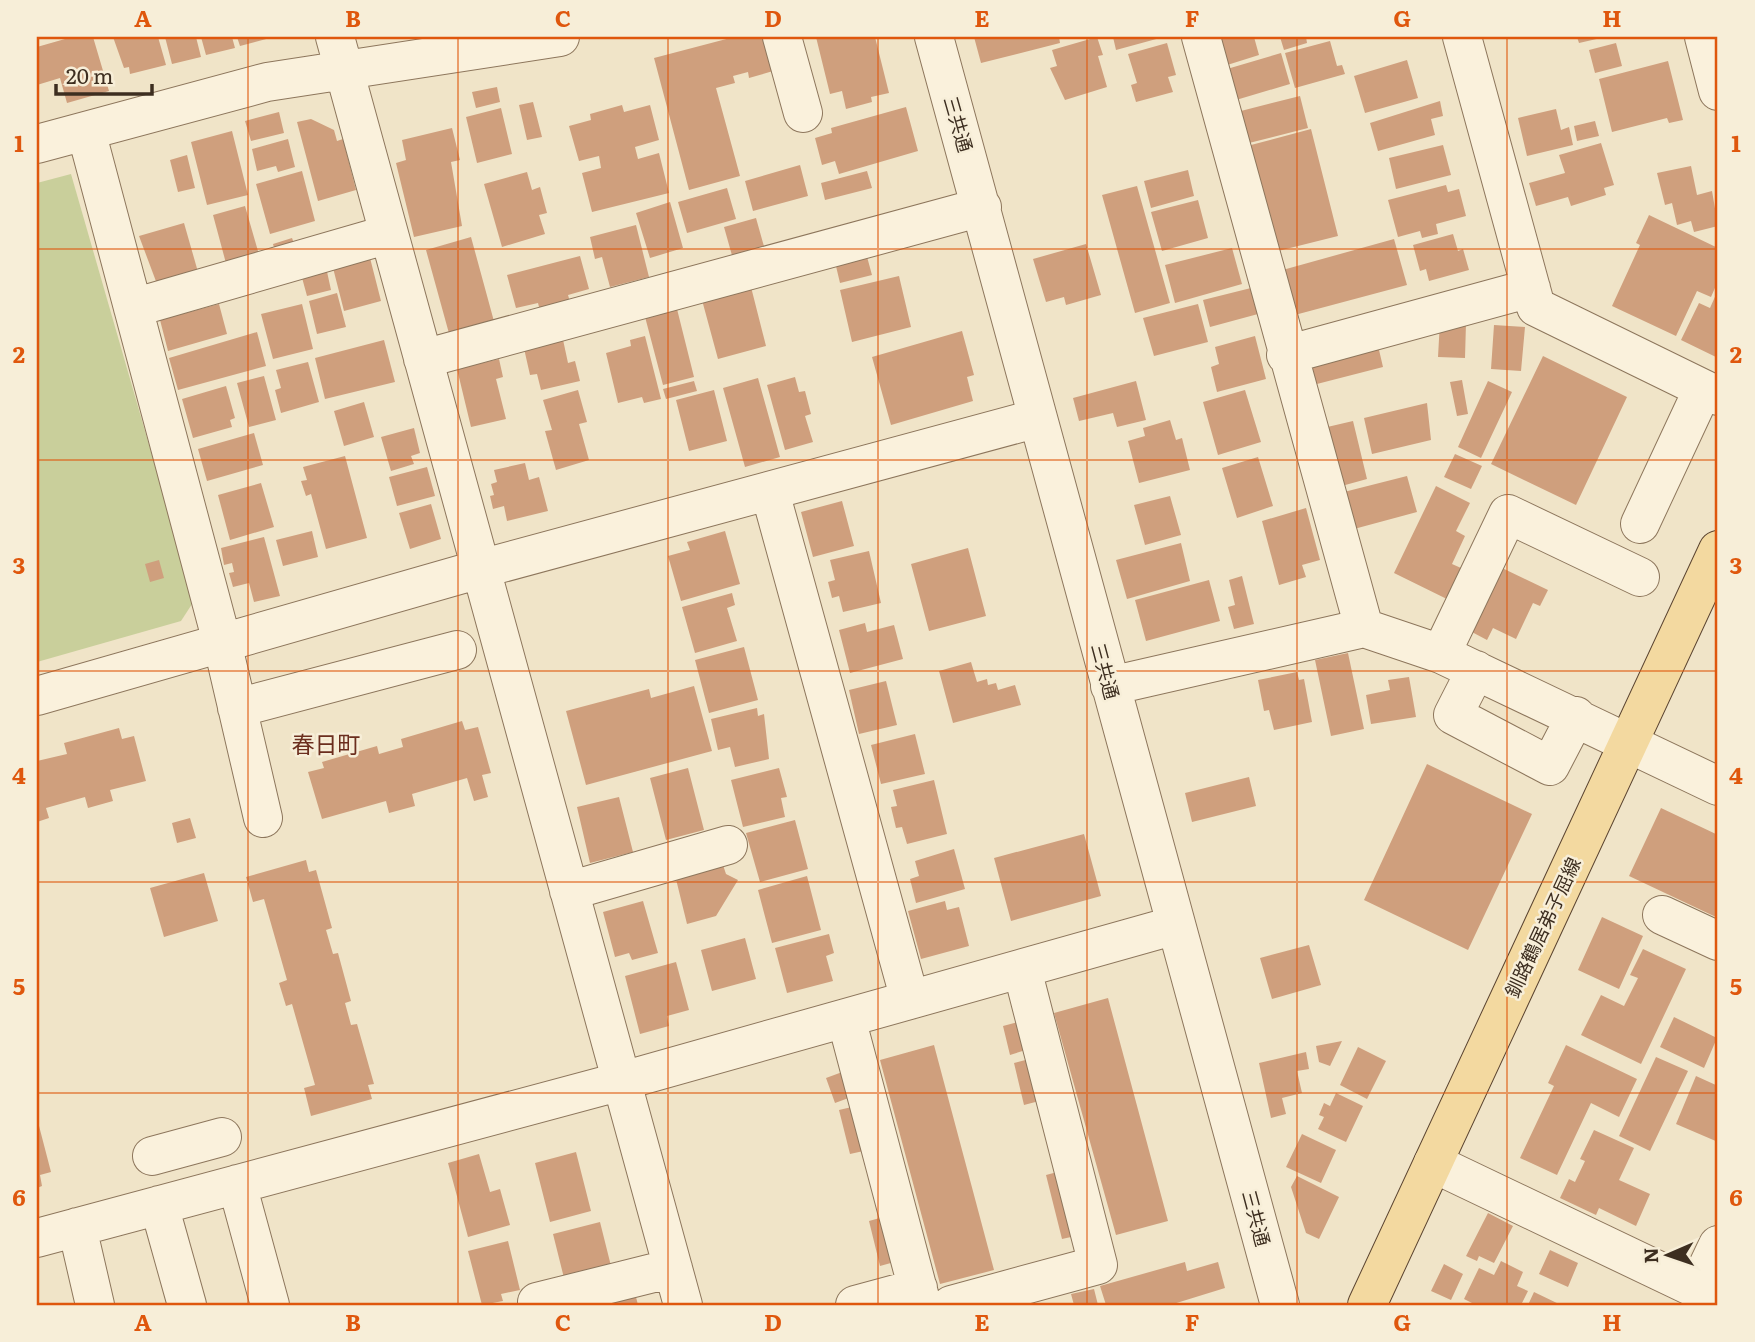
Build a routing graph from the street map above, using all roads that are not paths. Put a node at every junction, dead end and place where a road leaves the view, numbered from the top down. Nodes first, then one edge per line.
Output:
1 (560, 37) edge
2 (782, 37) edge
3 (934, 37) edge
4 (1201, 37) edge
5 (1462, 37) edge
6 (1704, 37) edge
7 (339, 54) edge
8 (1718, 92) edge
9 (803, 113) dead end
10 (86, 131) junction
11 (37, 144) edge
12 (982, 207) junction
13 (389, 234) junction
14 (1531, 288) junction
15 (133, 308) junction
16 (1286, 355) junction
17 (423, 359) junction
18 (1711, 392) edge
19 (1038, 418) junction
20 (770, 492) junction
21 (1640, 524) dead end
22 (1718, 550) edge
23 (480, 569) junction
24 (1640, 577) dead end
25 (1364, 628) junction
26 (222, 642) junction
27 (457, 650) dead end
28 (1441, 654) junction
29 (1476, 670) junction
30 (1110, 686) junction
31 (37, 696) edge
32 (237, 708) junction
33 (1576, 716) junction
34 (1629, 741) junction
35 (1718, 786) edge
36 (263, 818) dead end
37 (728, 845) dead end
38 (569, 891) junction
39 (1662, 915) dead end
40 (1176, 925) junction
41 (1718, 941) edge
42 (1022, 969) junction
43 (910, 1000) junction
44 (846, 1018) junction
45 (622, 1080) junction
46 (152, 1156) dead end
47 (1433, 1163) junction
48 (223, 1188) junction
49 (159, 1205) junction
50 (77, 1227) junction
51 (37, 1238) edge
52 (1718, 1245) edge
53 (673, 1268) junction
54 (1708, 1294) edge
55 (1029, 1295) edge
56 (920, 1297) edge
57 (537, 1302) dead end
58 (95, 1305) edge
59 (187, 1305) edge
60 (270, 1305) edge
61 (683, 1305) edge
62 (855, 1305) edge
63 (951, 1305) edge
64 (1280, 1305) edge
65 (1367, 1305) edge

1 - 7 street
2 - 9 street
3 - 12 street, 三共通
4 - 16 street
5 - 14 street
6 - 8 street
7 - 10 street
7 - 13 street
10 - 11 street
10 - 15 street
12 - 17 street
12 - 19 street, 三共通
13 - 15 street
13 - 17 street
14 - 16 street
14 - 18 street
15 - 26 street
16 - 25 street
17 - 23 street
18 - 21 street
19 - 20 street
19 - 30 street, 三共通
20 - 23 street
20 - 43 street
22 - 34 main road, 釧路鶴居弟子屈線
23 - 26 street
23 - 38 street
24 - 28 street
25 - 28 street
25 - 30 street
26 - 31 street
26 - 32 street
27 - 32 street
28 - 29 street
29 - 33 street
29 - 33 street
30 - 40 street, 三共通
32 - 36 street
33 - 34 street
34 - 35 street
34 - 47 main road, 釧路鶴居弟子屈線
37 - 38 street
38 - 45 street
39 - 41 street
40 - 42 street
40 - 64 street, 三共通
42 - 43 street
42 - 55 street
43 - 44 street
44 - 45 street
44 - 56 street
45 - 48 street
45 - 53 street
46 - 48 street
47 - 54 street
47 - 65 main road, 釧路鶴居弟子屈線
48 - 49 street
48 - 60 street
49 - 50 street
49 - 59 street
50 - 51 street
50 - 58 street
52 - 54 street
53 - 57 street
53 - 61 street
55 - 63 street
56 - 62 street

